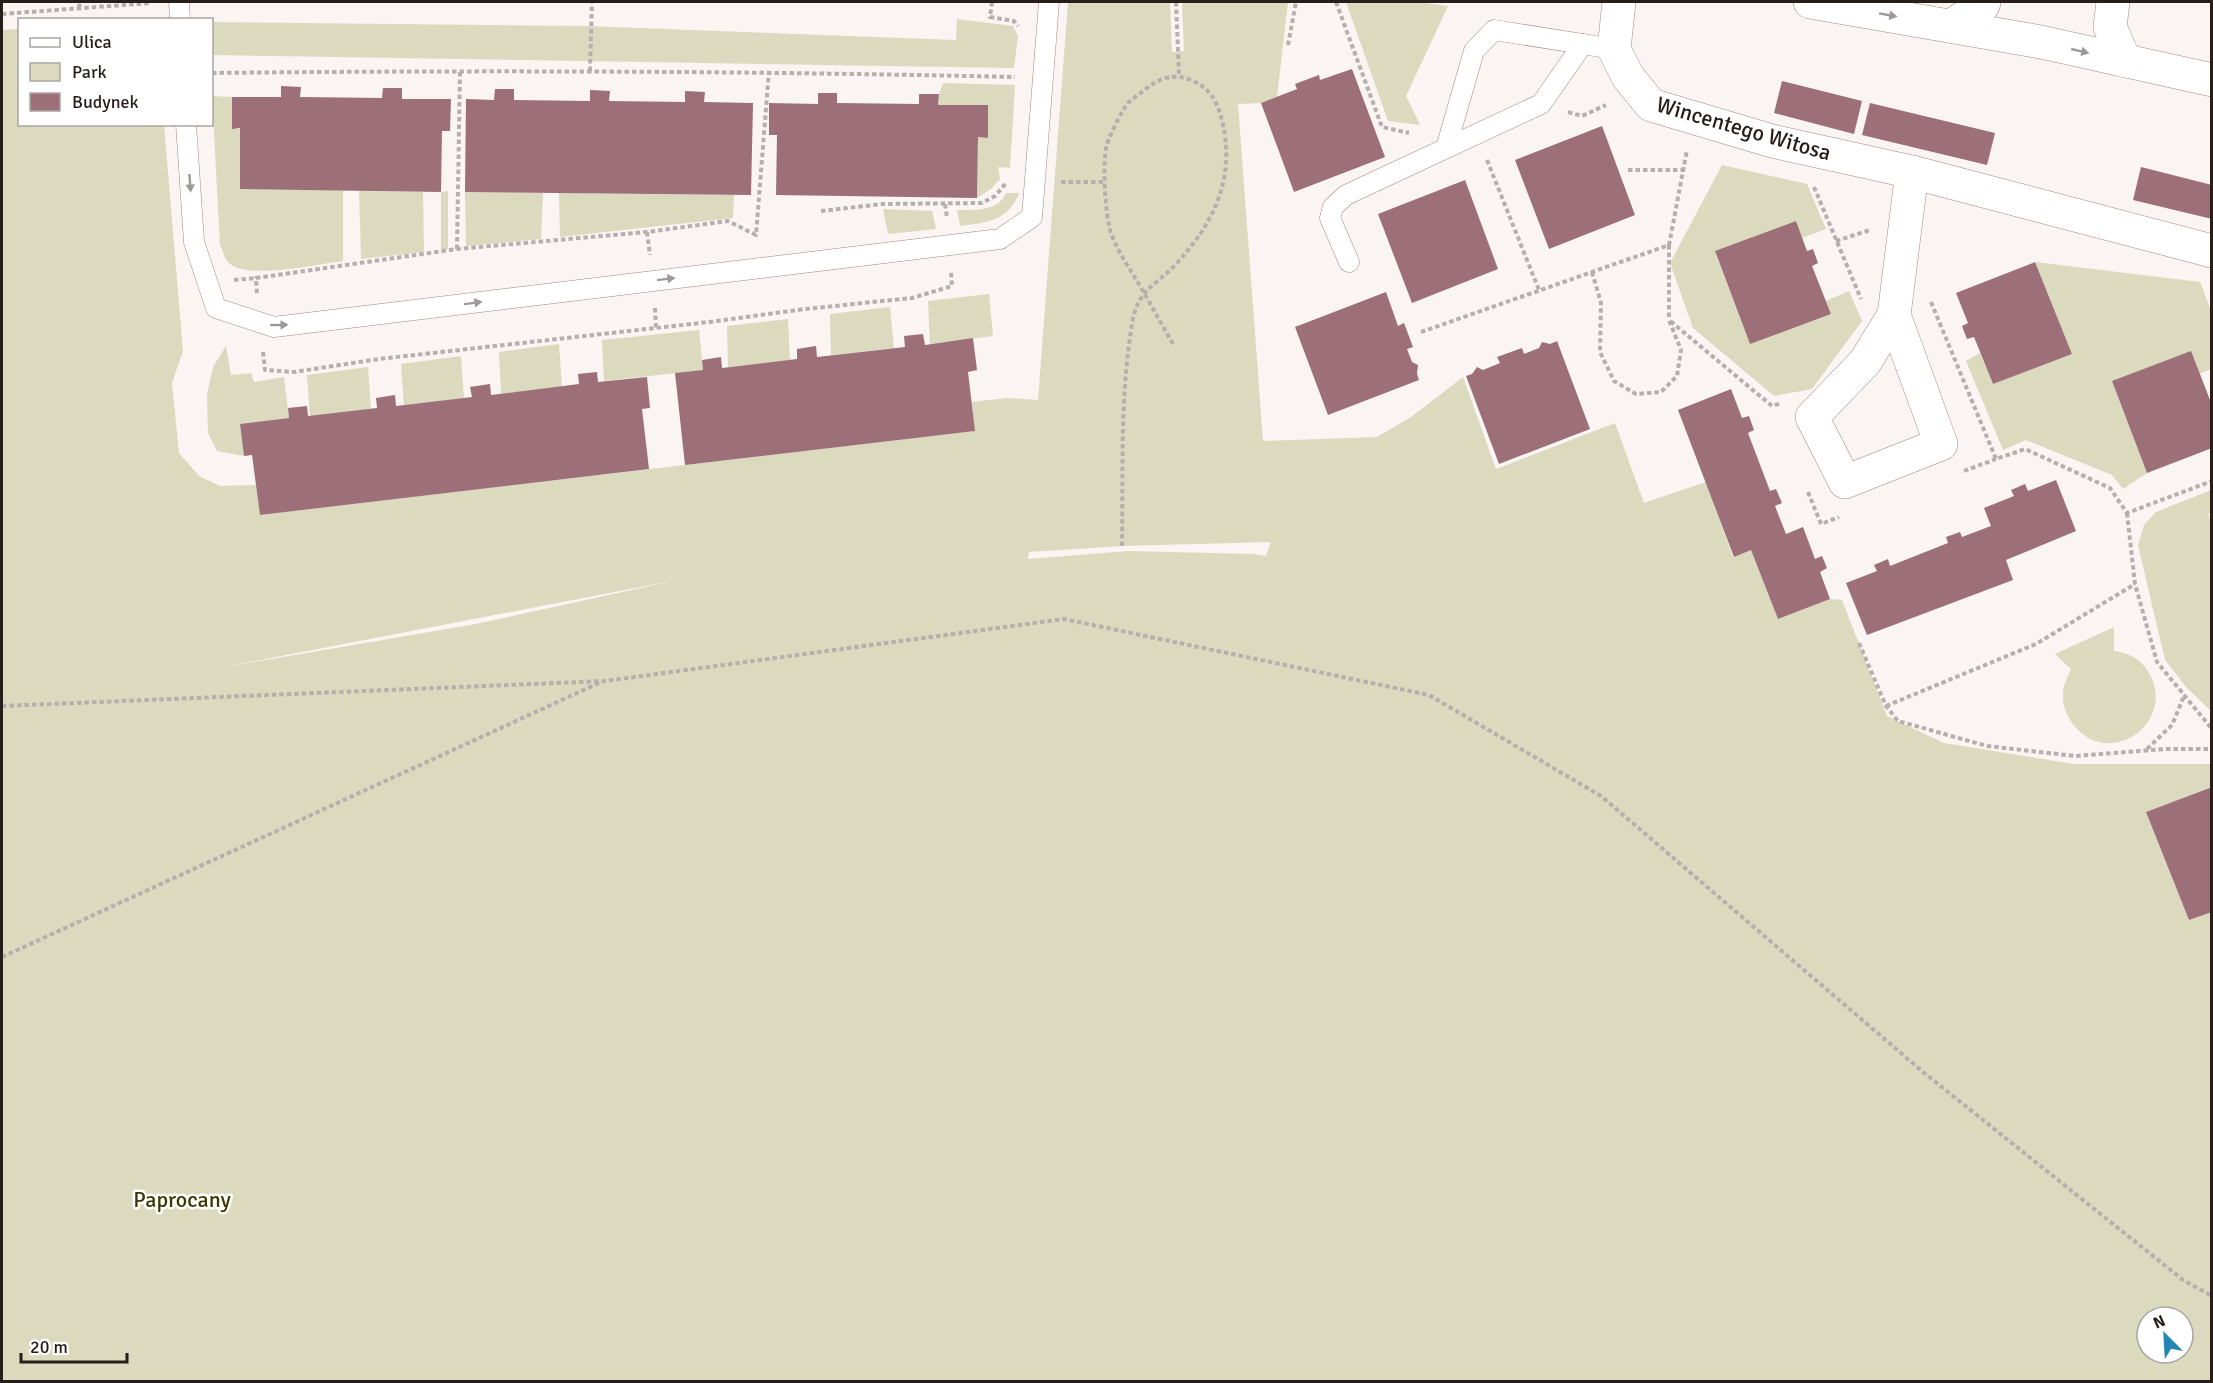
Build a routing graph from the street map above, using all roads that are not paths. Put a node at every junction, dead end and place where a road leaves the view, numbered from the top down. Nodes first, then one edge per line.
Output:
1 (179, 2) edge
2 (1049, 2) edge
3 (1619, 2) edge
4 (1810, 2) edge
5 (1984, 2) edge
6 (2113, 2) edge
7 (180, 18) edge
8 (1952, 26) junction
9 (1599, 47) junction
10 (2125, 61) junction
11 (2211, 80) edge
12 (186, 126) edge
13 (1444, 149) junction
14 (1912, 172) junction
15 (2211, 251) edge
16 (1349, 262) dead end
17 (1894, 315) junction

1 - 7 lane
12 -> 2 lane
3 - 9 street
4 -> 8 street
5 - 8 street
6 - 10 street
8 -> 10 street
9 - 13 lane
9 - 13 lane
9 - 14 street, Wincentego Witosa
10 - 11 street
13 - 16 lane
14 - 15 street, Wincentego Witosa
14 - 17 street
17 - 17 street

